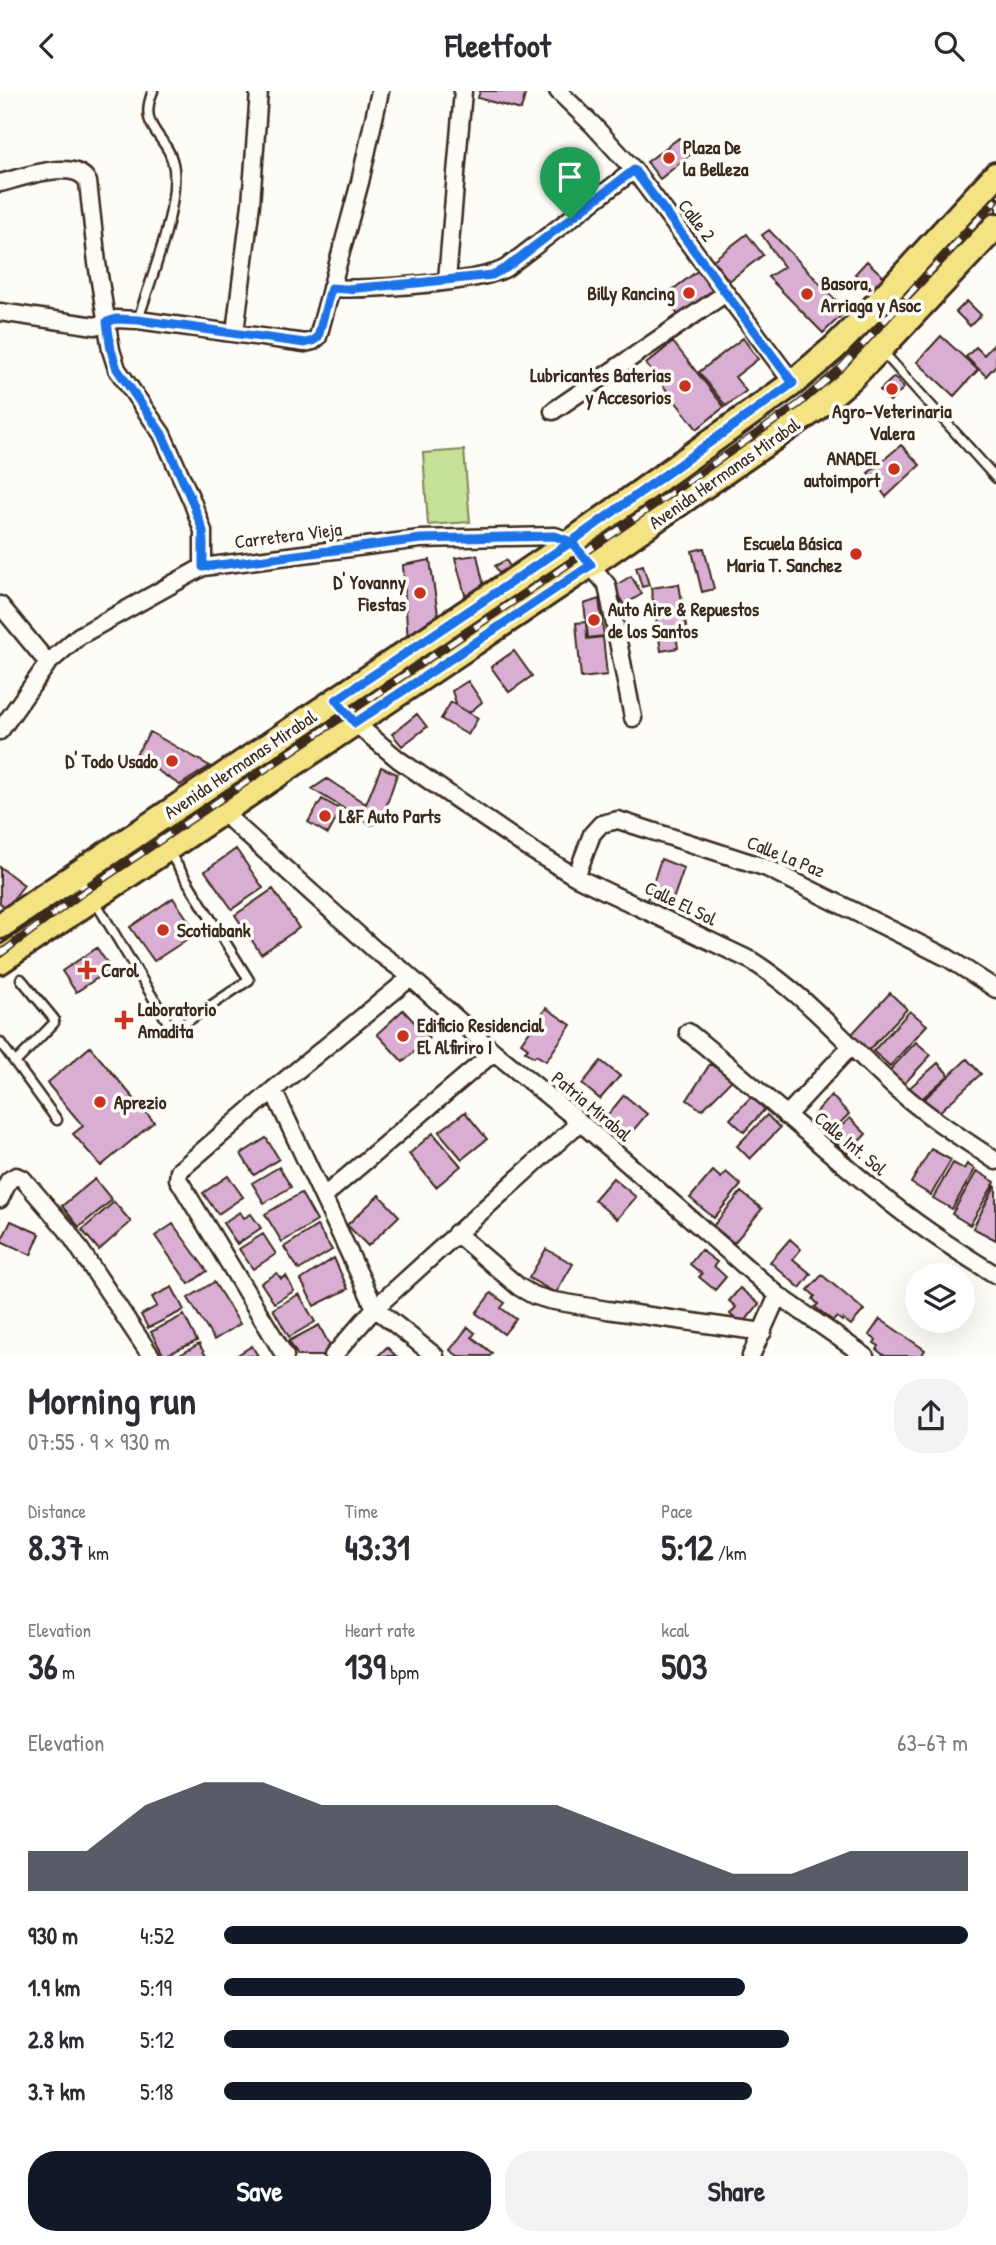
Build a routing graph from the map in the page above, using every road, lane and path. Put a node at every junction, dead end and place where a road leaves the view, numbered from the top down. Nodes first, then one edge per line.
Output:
1 (153, 91) edge
2 (259, 91) edge
3 (380, 91) edge
4 (463, 91) edge
5 (558, 91) edge
6 (634, 170) junction
7 (996, 175) edge
8 (0, 183) edge
9 (996, 226) edge
10 (447, 280) junction
11 (331, 288) junction
12 (726, 293) junction
13 (0, 312) edge
14 (138, 320) junction
15 (107, 322) junction
16 (235, 332) junction
17 (880, 349) junction
18 (793, 383) junction
19 (554, 411) dead end
20 (996, 478) edge
21 (571, 542) junction
22 (591, 565) junction
23 (203, 567) junction
24 (0, 605) edge
25 (48, 663) junction
26 (336, 700) junction
27 (633, 718) dead end
28 (355, 723) junction
29 (0, 731) edge
30 (226, 808) junction
31 (167, 849) junction
32 (74, 876) junction
33 (576, 877) junction
34 (93, 898) junction
35 (0, 926) edge
36 (0, 961) edge
37 (405, 974) junction
38 (22, 978) dead end
39 (996, 989) edge
40 (688, 1032) dead end
41 (0, 1042) edge
42 (851, 1046) junction
43 (494, 1052) junction
44 (15, 1063) junction
45 (273, 1090) junction
46 (786, 1116) junction
47 (57, 1120) dead end
48 (580, 1122) junction
49 (996, 1161) edge
50 (323, 1197) junction
51 (0, 1199) edge
52 (456, 1233) junction
53 (996, 1275) edge
54 (778, 1295) junction
55 (375, 1308) junction
56 (764, 1332) junction
57 (151, 1356) edge
58 (285, 1356) edge
59 (333, 1356) edge
60 (435, 1356) edge
61 (751, 1356) edge
62 (865, 1356) edge

1 - 14 lane
2 - 16 street
3 - 11 street
4 - 10 street
5 - 6 street, Calle 2
6 - 10 street
6 - 12 street, Calle 2
7 - 18 main road, Avenida Hermanas Mirabal
8 - 15 street
9 - 17 main road, Avenida Hermanas Mirabal
10 - 11 street
11 - 16 street
12 - 18 street, Calle 2
12 - 19 street
13 - 15 street
14 - 15 street
14 - 16 street
15 - 23 street
17 - 20 lane
17 - 22 main road, Avenida Hermanas Mirabal
18 - 21 main road, Avenida Hermanas Mirabal
21 - 22 street
21 - 23 street, Carretera Vieja
21 - 26 main road, Avenida Hermanas Mirabal
22 - 27 street
22 - 28 main road, Avenida Hermanas Mirabal
23 - 25 street, Carretera Vieja
24 - 25 street
25 - 29 street, Carretera Vieja
26 - 28 street, Calle El Sol
26 - 32 main road, Avenida Hermanas Mirabal
28 - 30 main road, Avenida Hermanas Mirabal
28 - 33 street, Calle El Sol
30 - 31 main road, Avenida Hermanas Mirabal
30 - 37 street, Patria Mirabal
31 - 34 main road, Avenida Hermanas Mirabal
31 - 34 lane
32 - 34 lane
32 - 35 main road, Avenida Hermanas Mirabal
33 - 39 street, Calle La Paz
33 - 42 street, Calle El Sol
34 - 36 main road, Avenida Hermanas Mirabal
37 - 43 street, Patria Mirabal
37 - 45 street
38 - 44 lane
40 - 46 street, Calle Int. Sol
41 - 44 lane
42 - 46 street
42 - 49 street, Calle El Sol
43 - 48 street, Patria Mirabal
43 - 50 street
44 - 47 lane
45 - 50 street
45 - 58 street
46 - 53 street, Calle Int. Sol
48 - 52 street
48 - 54 street, Patria Mirabal
50 - 55 street
51 - 57 street
52 - 55 street
52 - 56 street
54 - 56 street
54 - 62 street, Patria Mirabal
55 - 59 street
55 - 60 street
56 - 61 street

